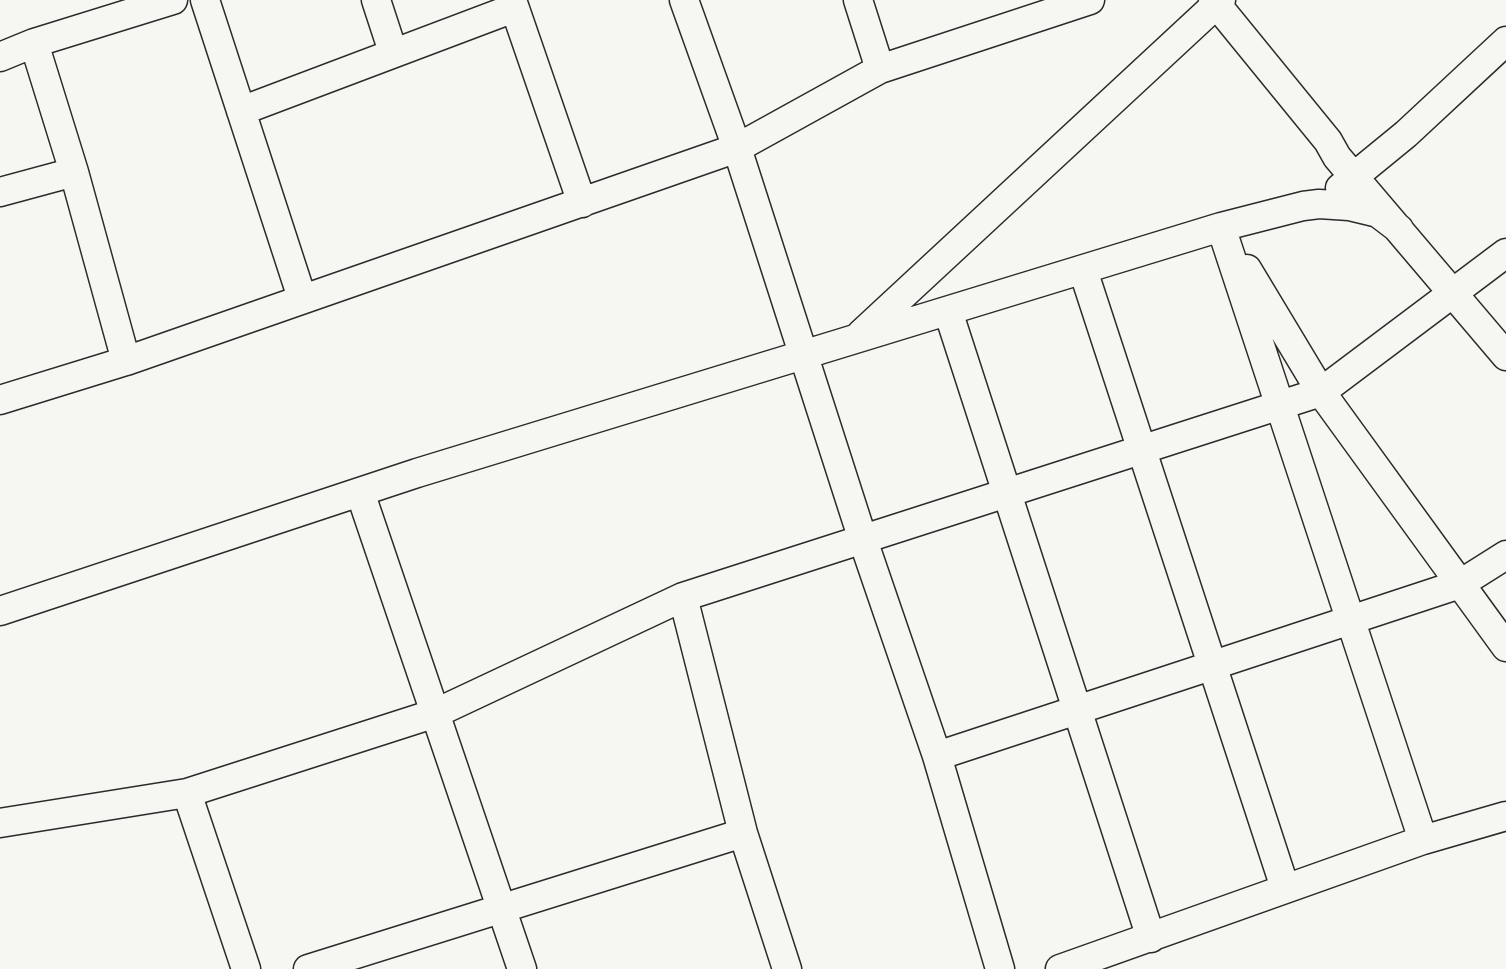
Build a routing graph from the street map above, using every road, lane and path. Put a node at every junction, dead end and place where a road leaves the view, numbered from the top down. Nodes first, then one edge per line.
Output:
1 (173, 0) edge
2 (205, 0) edge
3 (376, 0) edge
4 (684, 0) edge
5 (858, 0) edge
6 (1090, 0) edge
7 (1217, 2) edge
8 (513, 4) edge
9 (1506, 42) edge
10 (34, 43) junction
11 (393, 52) junction
12 (0, 57) edge
13 (880, 69) junction
14 (241, 111) junction
15 (738, 148) junction
16 (74, 172) junction
17 (1354, 176) junction
18 (0, 192) edge
19 (582, 203) junction
20 (1319, 204) junction
21 (1221, 227) junction
22 (1399, 229) junction
23 (1506, 253) edge
24 (1082, 270) junction
25 (1454, 294) junction
26 (302, 298) junction
27 (948, 311) junction
28 (856, 339) junction
29 (802, 355) junction
30 (1506, 356) edge
31 (126, 360) junction
32 (1321, 392) junction
33 (0, 400) edge
34 (1280, 406) junction
35 (1141, 450) junction
36 (360, 492) junction
37 (1006, 494) junction
38 (863, 540) junction
39 (1506, 555) edge
40 (1460, 584) junction
41 (683, 597) junction
42 (0, 610) edge
43 (1350, 620) junction
44 (1506, 647) edge
45 (1212, 666) junction
46 (1076, 710) junction
47 (436, 713) junction
48 (936, 756) junction
49 (187, 793) junction
50 (1506, 816) edge
51 (0, 823) edge
52 (744, 833) junction
53 (1423, 840) junction
54 (1285, 888) junction
55 (502, 909) junction
56 (1151, 938) junction
57 (246, 969) edge
58 (308, 969) edge
59 (522, 969) edge
60 (787, 969) edge
61 (1000, 969) edge
62 (1060, 969) edge

1 - 10 street
2 - 14 street
3 - 11 street
4 - 15 street
5 - 13 street
6 - 13 street
7 - 17 street
7 - 28 street
8 - 11 street
8 - 19 street
9 - 17 street
10 - 12 street
10 - 16 street
11 - 14 street
13 - 15 street
14 - 26 street
15 - 19 street
15 - 29 street
16 - 18 street
16 - 31 street
17 - 20 street
17 - 22 street
19 - 26 street
20 - 21 street
20 - 22 street
21 - 24 street
21 - 32 street
21 - 34 street
22 - 25 street
23 - 25 street
24 - 27 street
24 - 35 street
25 - 30 street
25 - 32 street
26 - 31 street
27 - 28 street
27 - 37 street
28 - 29 street
29 - 36 street
29 - 38 street
31 - 33 street
32 - 34 street
32 - 40 street
34 - 35 street
34 - 43 street
35 - 37 street
35 - 45 street
36 - 42 street
36 - 47 street
37 - 38 street
37 - 46 street
38 - 41 street
38 - 48 street
39 - 40 street
40 - 43 street
40 - 44 street
41 - 47 street
41 - 52 street
43 - 45 street
43 - 53 street
45 - 46 street
45 - 54 street
46 - 48 street
46 - 56 street
47 - 49 street
47 - 55 street
48 - 61 street
49 - 51 street
49 - 57 street
50 - 53 street
52 - 55 street
52 - 60 street
53 - 54 street
54 - 56 street
55 - 58 street
55 - 59 street
56 - 62 street

